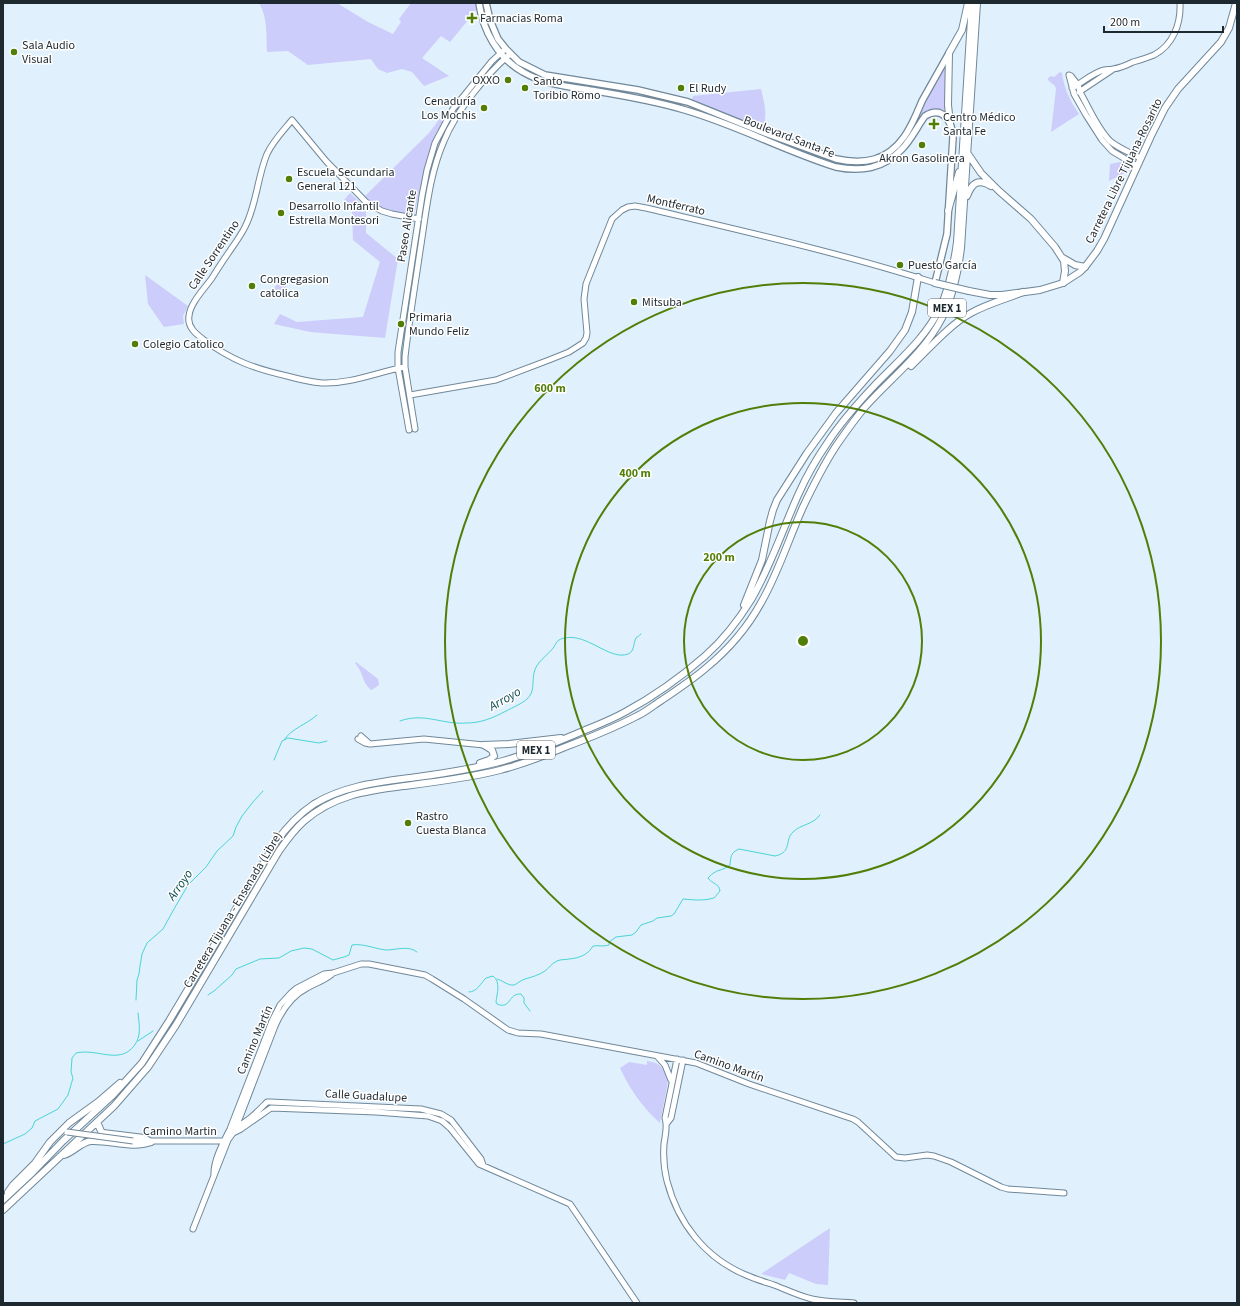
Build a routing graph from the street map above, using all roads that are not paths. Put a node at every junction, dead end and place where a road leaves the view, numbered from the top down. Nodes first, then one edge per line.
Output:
1 (479, 3) edge
2 (486, 3) edge
3 (968, 3) edge
4 (972, 3) edge
5 (977, 3) edge
6 (1180, 3) edge
7 (1236, 3) edge
8 (508, 52) junction
9 (949, 53) junction
10 (500, 54) junction
11 (505, 59) junction
12 (1112, 70) junction
13 (1078, 85) junction
14 (1072, 88) junction
15 (1080, 92) junction
16 (1074, 94) junction
17 (453, 109) junction
18 (458, 113) junction
19 (950, 123) junction
20 (968, 154) junction
21 (1140, 158) junction
22 (962, 163) junction
23 (1137, 166) junction
24 (999, 191) junction
25 (964, 201) junction
26 (948, 211) junction
27 (419, 218) junction
28 (1063, 258) junction
29 (1085, 268) junction
30 (918, 277) junction
31 (936, 283) junction
32 (1063, 283) junction
33 (1023, 292) junction
34 (405, 366) junction
35 (398, 368) junction
36 (902, 370) junction
37 (410, 395) junction
38 (742, 614) junction
39 (569, 737) junction
40 (360, 738) dead end
41 (484, 745) junction
42 (466, 770) junction
43 (657, 1056) junction
44 (677, 1059) junction
45 (683, 1060) junction
46 (131, 1077) junction
47 (672, 1082) junction
48 (97, 1122) junction
49 (667, 1122) junction
50 (64, 1131) junction
51 (232, 1131) junction
52 (226, 1141) junction
53 (151, 1142) junction
54 (62, 1156) junction
55 (1064, 1193) dead end
56 (3, 1200) edge
57 (3, 1210) edge
58 (193, 1229) dead end
59 (637, 1303) edge
60 (854, 1303) edge

1 - 10 main road, Boulevard Santa Fe
2 - 8 main road, Boulevard Santa Fe
3 - 9 main road
4 - 22 main road, Carretera Tijuana - Ensenada (Libre) / MEX 1
5 - 20 main road, Carretera Tijuana - Ensenada (Libre) / MEX 1
6 - 12 street
7 - 21 main road, Carretera Libre Tijuana-Rosarito
8 - 9 main road, Boulevard Santa Fe
8 - 10 street, Paseo Alicante
8 - 11 street, Paseo Alicante
9 - 19 main road
10 - 11 main road, Boulevard Santa Fe
10 - 17 street, Paseo Alicante
11 - 18 street, Paseo Alicante
11 - 19 main road, Boulevard Santa Fe
12 - 13 street
12 - 15 street
13 - 14 street
13 - 14 street
13 - 15 street
14 - 16 street
15 - 16 street
15 - 21 street
16 - 23 street
17 - 18 street
17 - 27 street, Paseo Alicante
18 - 34 street, Paseo Alicante
19 - 26 main road
20 - 24 main road
20 - 25 main road, Carretera Tijuana - Ensenada (Libre) / MEX 1
21 - 23 main road, Carretera Libre Tijuana-Rosarito
22 - 26 main road
22 - 38 main road, Carretera Tijuana - Ensenada (Libre) / MEX 1
23 - 29 main road, Carretera Libre Tijuana-Rosarito
24 - 25 main road
24 - 28 main road
25 - 36 main road, Carretera Tijuana - Ensenada (Libre) / MEX 1
26 - 31 main road
27 - 35 street, Paseo Alicante
27 - 35 street, Calle Sorrentino
28 - 29 main road
28 - 32 main road
29 - 32 main road, Carretera Libre Tijuana-Rosarito
30 - 31 street, Montferrato
30 - 37 street, Montferrato
30 - 38 main road
31 - 33 main road, Carretera Libre Tijuana-Rosarito, bridge
32 - 33 main road, Carretera Libre Tijuana-Rosarito
33 - 36 main road
34 - 35 street
34 - 37 street, Paseo Alicante
35 - 37 street, Paseo Alicante
36 - 48 main road, Carretera Tijuana - Ensenada (Libre) / MEX 1
38 - 39 main road, Carretera Tijuana - Ensenada (Libre) / MEX 1
39 - 41 main road
39 - 42 main road, Carretera Tijuana - Ensenada (Libre) / MEX 1
40 - 41 street
41 - 42 main road
42 - 46 main road, Carretera Tijuana - Ensenada (Libre) / MEX 1
43 - 44 street, Camino Martín
43 - 47 street
43 - 51 street, Camino Martín
44 - 45 street, Camino Martín
44 - 47 street
45 - 49 street
45 - 55 street, Camino Martín
46 - 50 main road
46 - 56 main road, Carretera Tijuana - Ensenada (Libre) / MEX 1
47 - 49 street
48 - 53 main road
48 - 54 main road, Carretera Tijuana - Ensenada (Libre) / MEX 1
49 - 60 street
50 - 53 street, Camino Martin, bridge
50 - 56 main road
51 - 52 street, Camino Martín
51 - 59 street, Calle Guadalupe
52 - 53 street, Camino Martin
52 - 58 street, Camino Martín
53 - 54 main road
54 - 57 main road, Carretera Tijuana - Ensenada (Libre) / MEX 1

